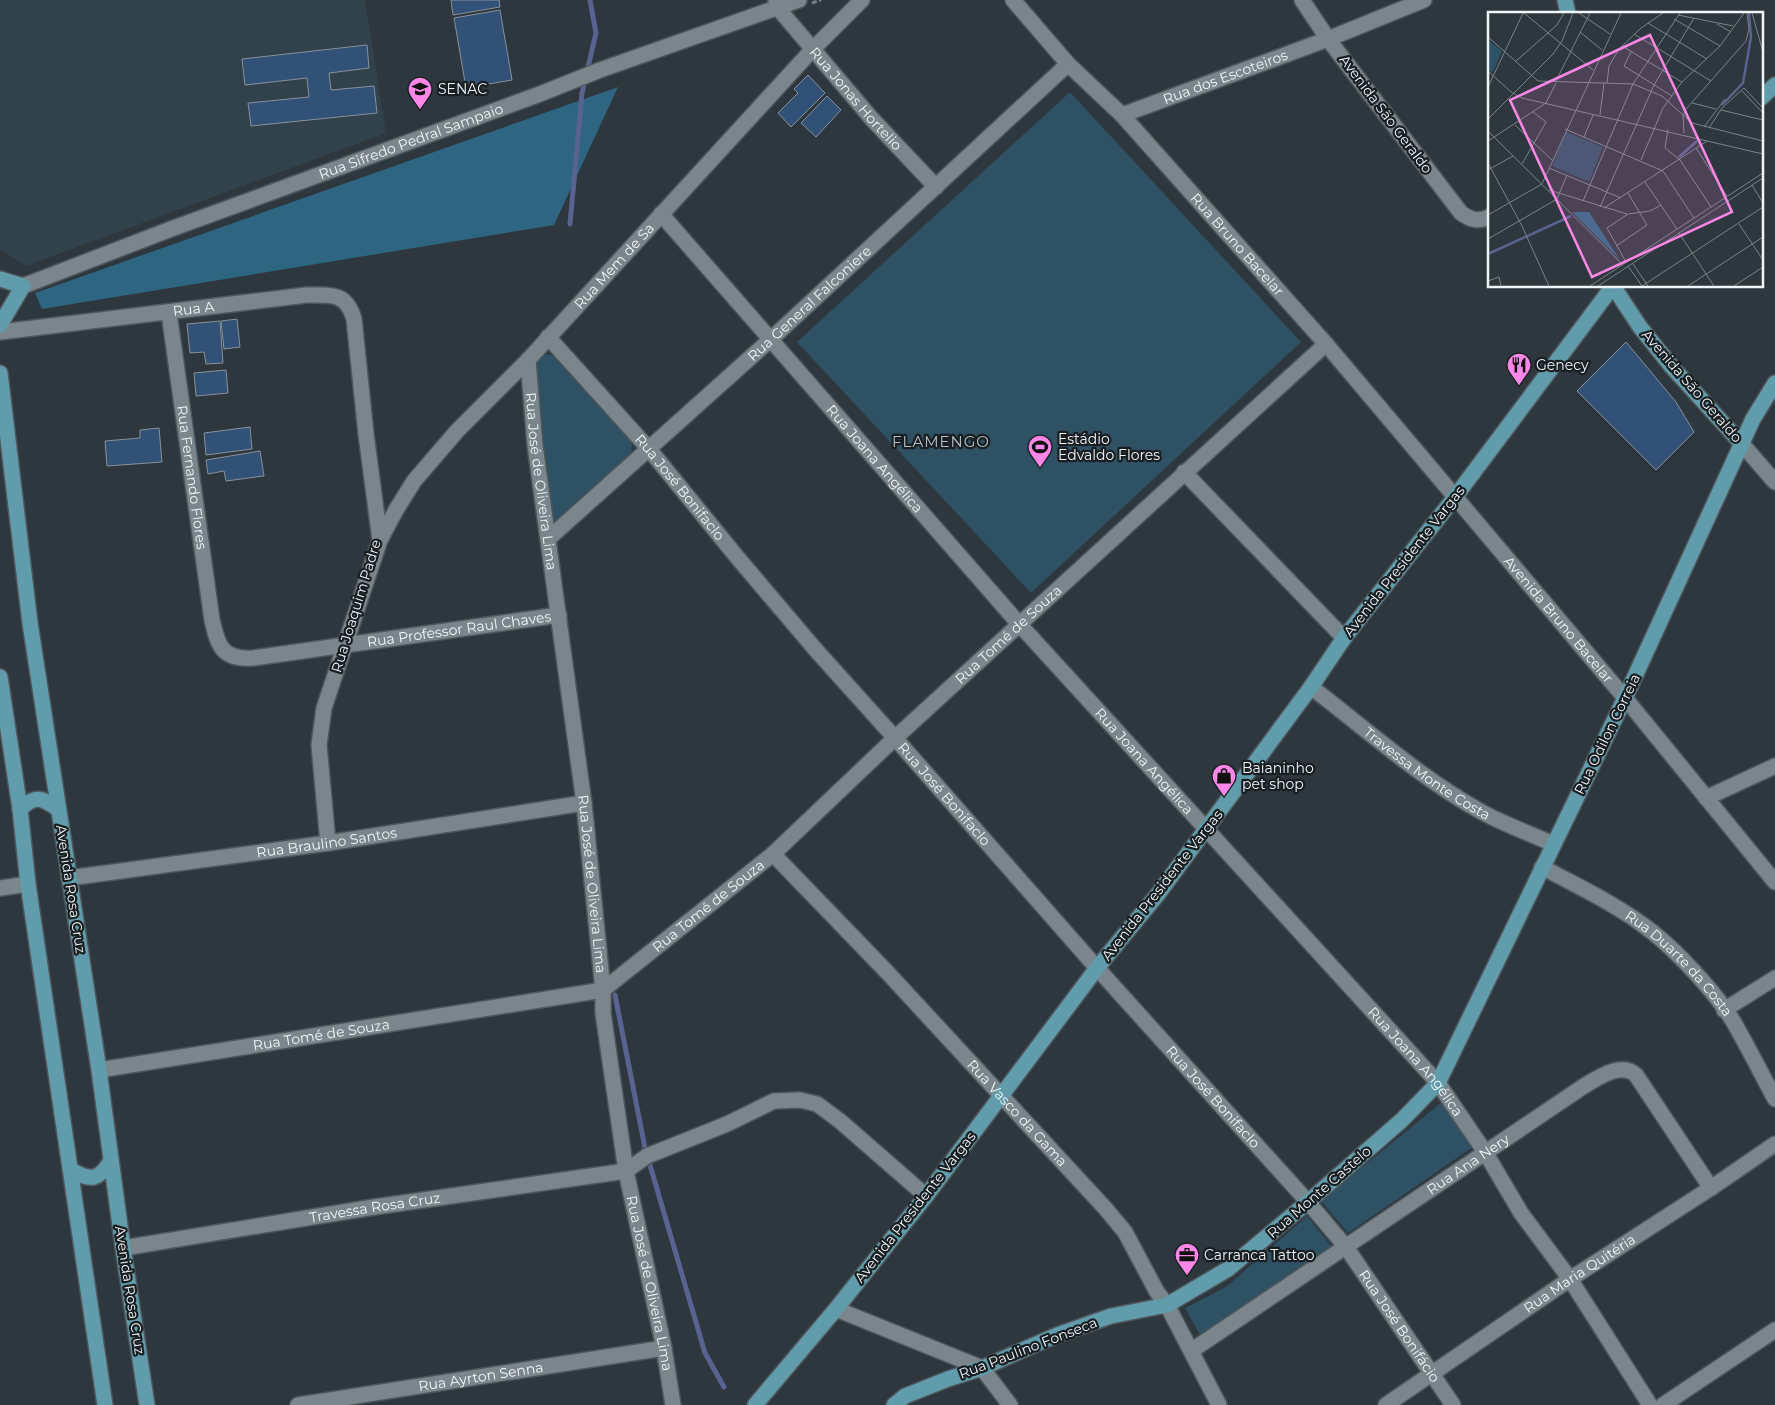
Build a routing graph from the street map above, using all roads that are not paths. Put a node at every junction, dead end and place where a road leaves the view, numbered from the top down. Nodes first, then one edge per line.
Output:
1 (799, 0) edge
2 (862, 0) edge
3 (1013, 0) edge
4 (1302, 0) edge
5 (1424, 0) edge
6 (776, 4) edge
7 (1328, 39) junction
8 (812, 50) junction
9 (1068, 64) junction
10 (1775, 85) edge
11 (1762, 97) edge
12 (1122, 115) junction
13 (936, 187) junction
14 (661, 214) junction
15 (1488, 217) edge
16 (0, 279) edge
17 (23, 286) junction
18 (1612, 288) edge
19 (1614, 288) edge
20 (169, 313) junction
21 (0, 325) edge
22 (0, 332) edge
23 (548, 337) junction
24 (355, 338) joint
25 (770, 340) junction
26 (1326, 344) junction
27 (528, 360) junction
28 (0, 373) edge
29 (1775, 383) edge
30 (1, 391) edge
31 (1742, 444) junction
32 (649, 449) junction
33 (1184, 472) junction
34 (1775, 482) edge
35 (1455, 497) junction
36 (548, 539) junction
37 (380, 540) junction
38 (559, 615) junction
39 (1020, 624) junction
40 (1344, 638) junction
41 (217, 643) joint
42 (346, 646) junction
43 (0, 677) edge
44 (1311, 687) junction
45 (1625, 698) junction
46 (895, 738) junction
47 (1775, 766) edge
48 (1706, 798) junction
49 (584, 803) junction
50 (20, 809) junction
51 (58, 809) junction
52 (1206, 830) junction
53 (328, 843) junction
54 (1553, 844) junction
55 (773, 854) junction
56 (1542, 867) junction
57 (69, 878) junction
58 (1775, 882) edge
59 (28, 884) junction
60 (0, 888) edge
61 (1097, 968) junction
62 (1775, 978) edge
63 (603, 990) junction
64 (1724, 1010) junction
65 (99, 1070) junction
66 (1438, 1083) junction
67 (1000, 1095) junction
68 (1775, 1098) edge
69 (1775, 1144) edge
70 (1485, 1152) junction
71 (111, 1161) junction
72 (71, 1170) junction
73 (626, 1171) junction
74 (1711, 1188) junction
75 (926, 1196) junction
76 (1308, 1202) junction
77 (123, 1248) junction
78 (1346, 1248) junction
79 (1570, 1279) junction
80 (1167, 1305) junction
81 (836, 1309) junction
82 (1775, 1330) edge
83 (664, 1348) junction
84 (1191, 1351) junction
85 (982, 1368) junction
86 (1431, 1374) junction
87 (104, 1405) edge
88 (147, 1405) edge
89 (298, 1405) edge
90 (673, 1405) edge
91 (755, 1405) edge
92 (894, 1405) edge
93 (1010, 1405) edge
94 (1219, 1405) edge
95 (1386, 1405) edge
96 (1453, 1405) edge
97 (1650, 1405) edge
98 (1664, 1405) edge

1 - 6 street, Rua Sifredo Pedral Sampaio
2 - 8 street, Rua Mem de Sa
3 - 9 street, Rua Bruno Bacelar
4 - 7 street, Avenida São Geraldo
5 - 7 street, Rua dos Escoteiros
6 - 8 street, Rua Jonas Hortelio
6 - 17 street, Rua Sifredo Pedral Sampaio
7 - 12 street, Rua dos Escoteiros
7 - 15 street, Avenida São Geraldo
8 - 13 street, Rua Jonas Hortelio
8 - 14 street, Rua Mem de Sa
9 - 12 street, Rua Bruno Bacelar
9 - 13 street, Rua General Falconiere
10 - 11 main road
12 - 26 street, Rua Bruno Bacelar
13 - 25 street, Rua General Falconiere
14 - 23 street, Rua Mem de Sa
14 - 25 street, Rua Joana Angélica
16 - 17 main road
17 - 21 main road
18 - 35 main road, Avenida Presidente Vargas
19 - 31 main road, Avenida São Geraldo
20 - 22 street, Rua A
20 - 24 street, Rua A
20 - 41 street, Rua Fernando Flores
23 - 27 street, Rua Mem de Sa
23 - 32 street, Rua José Bonifaclo
24 - 37 street, Rua Joaquim Padre
25 - 32 street, Rua General Falconiere
25 - 39 street, Rua Joana Angélica
26 - 33 street, Rua Tomé de Souza
26 - 35 street, Rua Bruno Bacelar
27 - 36 street, Rua José de Oliveira Lima
27 - 37 street, Rua Mem de Sa
28 - 30 main road, Avenida Rosa Cruz
29 - 31 main road, Rua Odilon Correia
30 - 51 main road, Avenida Rosa Cruz
31 - 34 street, Avenida São Geraldo
31 - 45 main road, Rua Odilon Correia
32 - 36 street, Rua General Falconiere
32 - 46 street, Rua José Bonifaclo
33 - 39 street, Rua Tomé de Souza
33 - 40 street
35 - 40 main road, Avenida Presidente Vargas
35 - 45 street, Avenida Bruno Bacelar
36 - 38 street, Rua José de Oliveira Lima
37 - 42 street, Rua Joaquim Padre
38 - 42 street, Rua Professor Raul Chaves
38 - 49 street, Rua José de Oliveira Lima
39 - 46 street, Rua Tomé de Souza
39 - 52 street, Rua Joana Angélica
40 - 44 main road, Avenida Presidente Vargas
41 - 42 street, Rua Professor Raul Chaves
42 - 53 street, Rua Joaquim Padre
43 - 50 main road
44 - 52 main road, Avenida Presidente Vargas
44 - 54 street, Travessa Monte Costa
45 - 48 street, Avenida Bruno Bacelar
45 - 54 main road, Rua Odilon Correia
46 - 55 street, Rua Tomé de Souza
46 - 61 street, Rua José Bonifaclo
47 - 48 street
48 - 58 street, Avenida Bruno Bacelar
49 - 53 street, Rua Braulino Santos
49 - 63 street, Rua José de Oliveira Lima
50 - 51 main road
50 - 59 main road
51 - 57 main road, Avenida Rosa Cruz
52 - 61 main road, Avenida Presidente Vargas
52 - 66 street, Rua Joana Angélica
53 - 57 street, Rua Braulino Santos
54 - 56 main road, Rua Odilon Correia
55 - 63 street, Rua Tomé de Souza
55 - 67 street, Rua Vasco da Gama
56 - 64 street, Rua Duarte da Costa
56 - 66 main road, Rua Odilon Correia
57 - 65 main road, Avenida Rosa Cruz
59 - 60 street
59 - 72 main road
61 - 67 main road, Avenida Presidente Vargas
61 - 76 street, Rua José Bonifaclo
62 - 64 street
63 - 65 street, Rua Tomé de Souza
63 - 73 street, Rua José de Oliveira Lima
64 - 68 street, Rua Duarte da Costa
65 - 71 main road, Avenida Rosa Cruz
66 - 70 street, Rua Joana Angélica
66 - 76 main road, Rua Monte Castelo
67 - 75 main road, Avenida Presidente Vargas
67 - 80 street, Rua Vasco da Gama
69 - 74 street, Rua Maria Quitéria
70 - 74 street, Rua Ana Nery
70 - 78 street, Rua Ana Nery
70 - 79 street, Rua Joana Angélica
71 - 72 main road
71 - 77 main road, Avenida Rosa Cruz
72 - 87 main road
73 - 75 street
73 - 77 street, Travessa Rosa Cruz
73 - 83 street, Rua José de Oliveira Lima
74 - 79 street, Rua Maria Quitéria
75 - 81 main road, Avenida Presidente Vargas
76 - 78 street, Rua José Bonifaclo
76 - 80 main road, Rua Monte Castelo
77 - 88 main road, Avenida Rosa Cruz
78 - 84 street, Rua Ana Nery
78 - 86 street, Rua José Bonifácio
79 - 86 street, Rua Maria Quitéria
79 - 97 street, Rua Joana Angélica
80 - 84 street, Rua Vasco da Gama
80 - 85 main road, Rua Paulino Fonseca
81 - 85 street
81 - 91 main road, Avenida Presidente Vargas
82 - 98 street
83 - 89 street, Rua Ayrton Senna
83 - 90 street, Rua José de Oliveira Lima
84 - 94 street, Rua Vasco da Gama
85 - 92 main road, Rua Paulino Fonseca
85 - 93 street
86 - 95 street, Rua Maria Quitéria
86 - 96 street, Rua José Bonifácio

